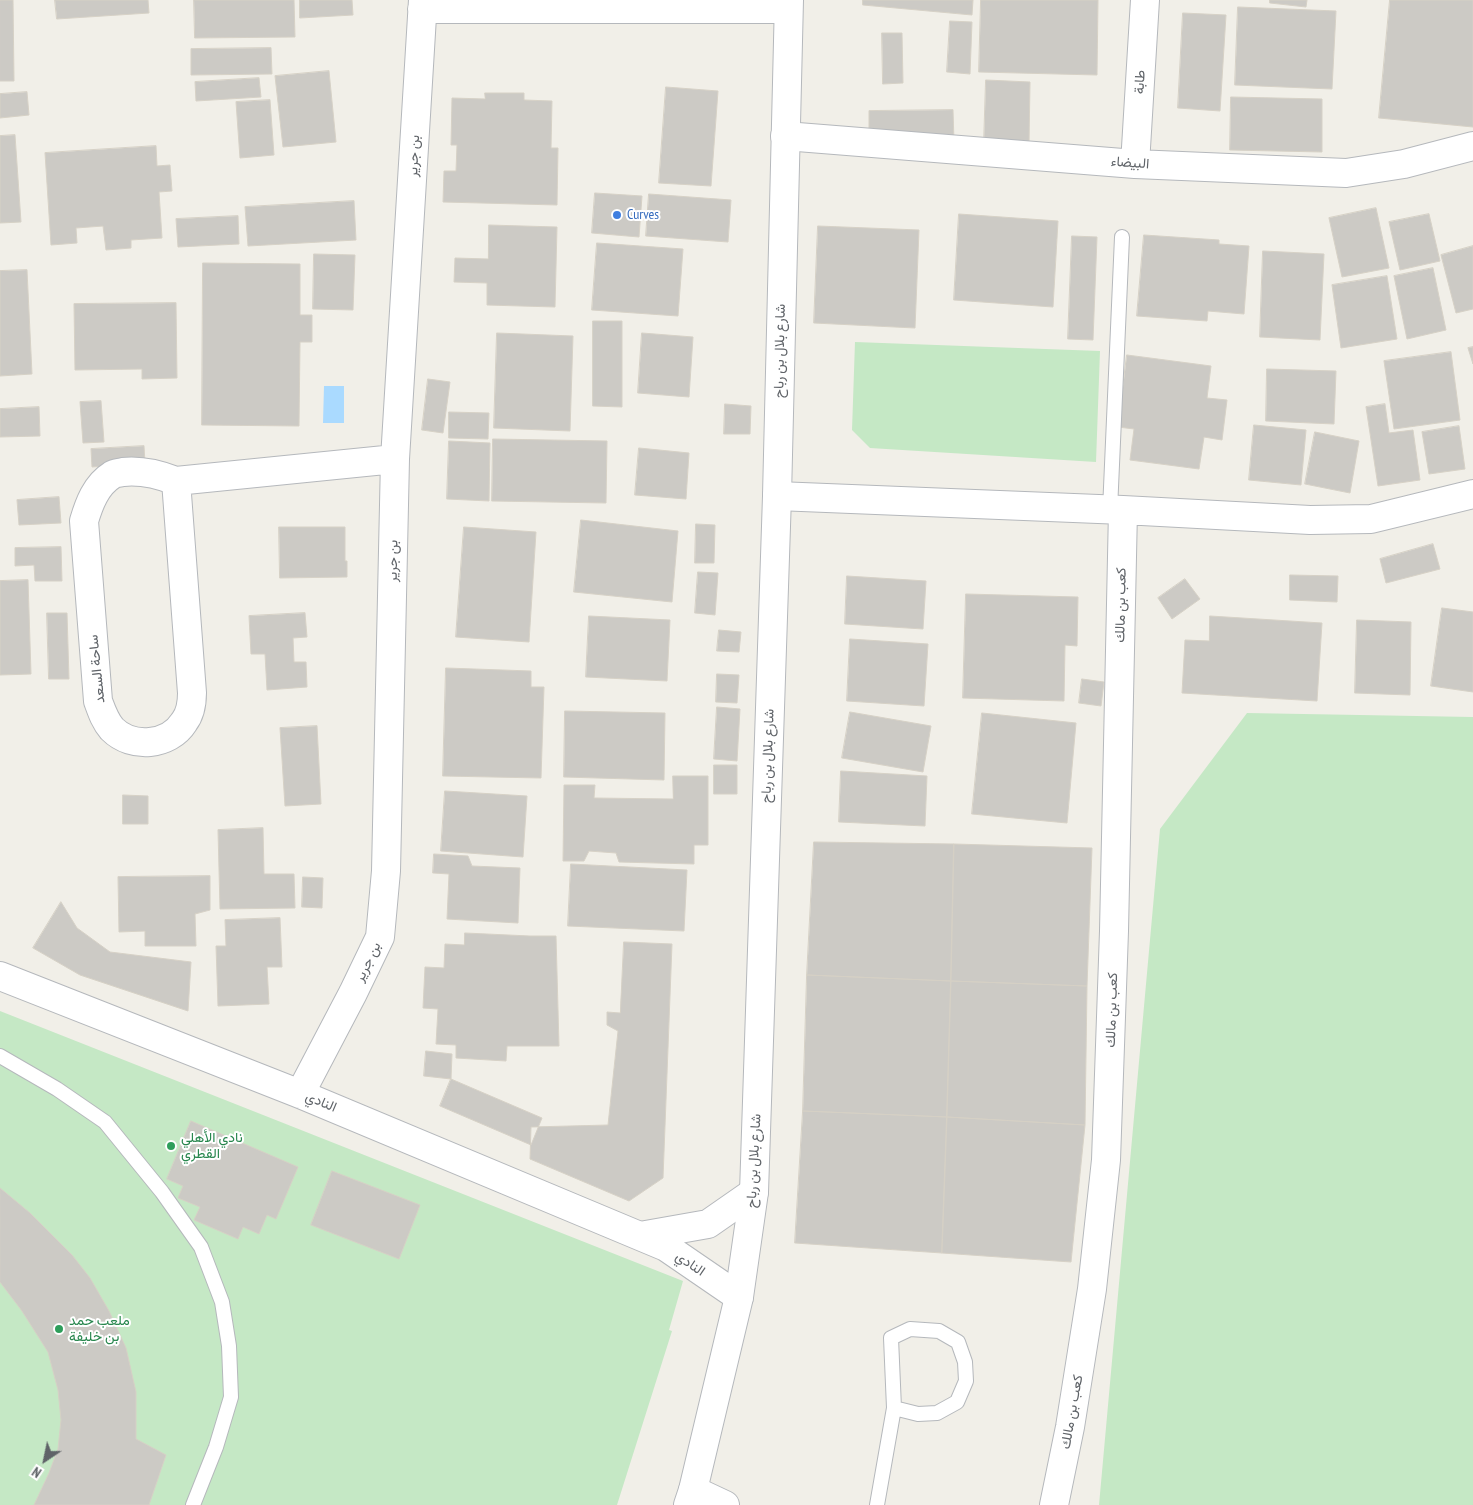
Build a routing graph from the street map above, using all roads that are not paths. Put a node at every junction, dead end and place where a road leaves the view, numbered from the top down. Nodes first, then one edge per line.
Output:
1 (1145, 0) edge
2 (423, 4) edge
3 (788, 5) edge
4 (785, 136) junction
5 (1473, 146) edge
6 (1135, 164) junction
7 (1122, 237) dead end
8 (395, 459) junction
9 (176, 481) junction
10 (1473, 494) edge
11 (777, 496) junction
12 (1116, 510) junction
13 (0, 976) edge
14 (0, 1056) edge
15 (300, 1094) junction
16 (754, 1192) junction
17 (638, 1236) junction
18 (739, 1297) junction
19 (894, 1408) junction
20 (691, 1498) edge
21 (192, 1505) edge
22 (725, 1505) edge
23 (877, 1505) edge
24 (1054, 1505) edge

1 - 6 street, طابة
2 - 3 street, بن جرير
2 - 8 street, بن جرير
3 - 4 street, شارع بلال بن رباح
4 - 6 street, البيضاء
4 - 11 street, شارع بلال بن رباح
5 - 6 street, البيضاء
7 - 12 lane
8 - 9 street, ساحة السعد
8 - 15 street, بن جرير
9 - 9 street, ساحة السعد
10 - 12 street
11 - 12 street
11 - 16 street, شارع بلال بن رباح
12 - 24 street, كعب بن مالك
13 - 15 street, النادي
14 - 21 lane
15 - 17 street, النادي
16 - 17 street, النادي
16 - 18 street, شارع بلال بن رباح
17 - 18 street, النادي
18 - 20 street, شارع بلال بن رباح
19 - 19 lane
19 - 23 lane
20 - 22 street

